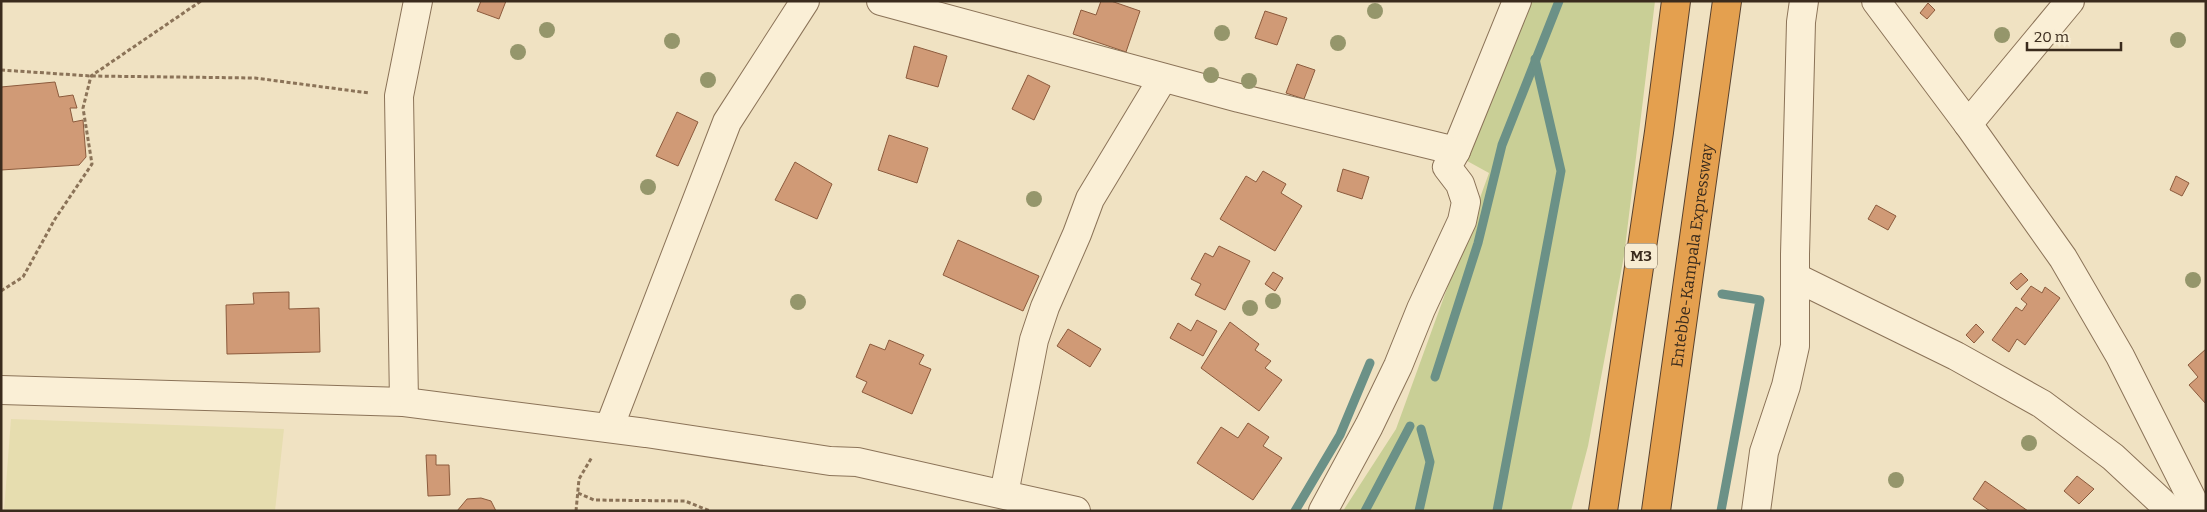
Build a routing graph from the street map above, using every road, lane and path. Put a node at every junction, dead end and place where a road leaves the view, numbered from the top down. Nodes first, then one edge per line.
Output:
1 (201, 1) edge
2 (418, 1) edge
3 (805, 1) edge
4 (881, 1) edge
5 (1517, 1) edge
6 (1676, 1) edge
7 (1727, 1) edge
8 (1804, 1) edge
9 (1876, 1) edge
10 (2070, 1) edge
11 (1, 70) edge
12 (91, 76) junction
13 (1163, 78) junction
14 (399, 96) junction
15 (1968, 124) junction
16 (1456, 151) junction
17 (1795, 277) junction
18 (1, 291) edge
19 (1, 390) edge
20 (404, 402) junction
21 (609, 428) junction
22 (578, 493) junction
23 (1004, 494) junction
24 (2193, 507) edge
25 (576, 511) edge
26 (710, 511) edge
27 (1076, 511) edge
28 (1323, 511) edge
29 (1603, 511) edge
30 (1656, 511) edge
31 (1756, 511) edge

1 - 12 path
2 - 14 street
3 - 21 street
4 - 13 street
5 - 16 street
6 - 29 highway, M3
7 - 30 highway, Entebbe-Kampala Expressway
8 - 17 street
9 - 15 street
10 - 15 street
11 - 12 path
12 - 14 path
12 - 18 path
13 - 16 street
13 - 23 street
14 - 20 street
15 - 24 street
16 - 28 street
17 - 24 street
17 - 31 street
19 - 20 street
20 - 21 street
21 - 22 path
21 - 23 street
22 - 25 path
22 - 26 path
23 - 27 street

